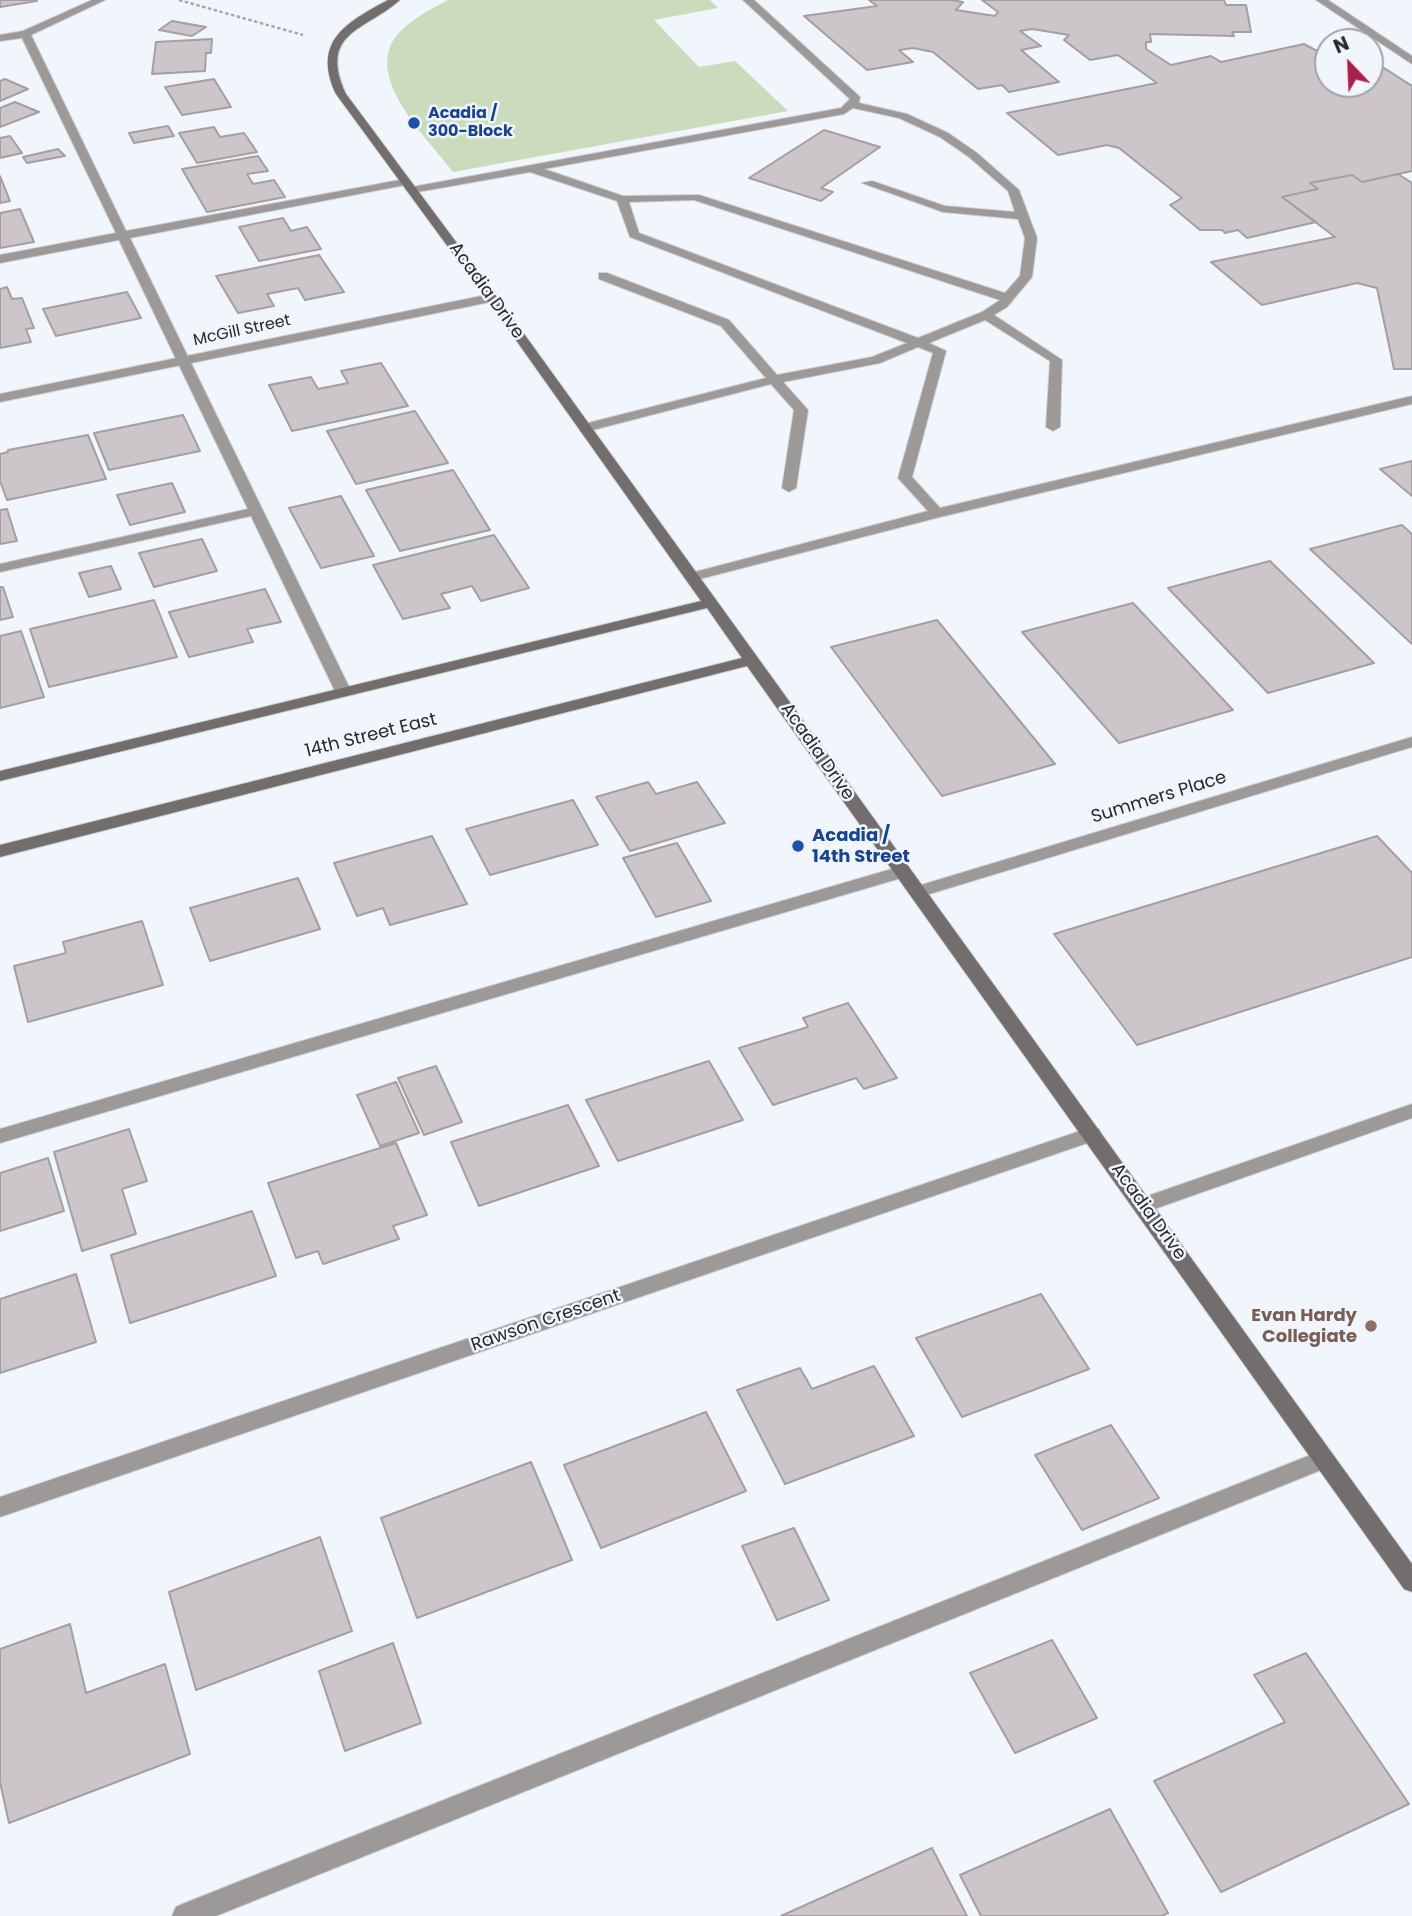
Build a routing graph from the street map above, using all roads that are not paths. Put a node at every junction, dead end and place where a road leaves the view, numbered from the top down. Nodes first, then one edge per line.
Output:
1 (100, 0) edge
2 (395, 0) edge
3 (748, 0) edge
4 (1321, 0) edge
5 (24, 34) junction
6 (0, 38) edge
7 (1412, 61) edge
8 (850, 104) junction
9 (530, 168) junction
10 (867, 183) dead end
11 (409, 186) junction
12 (622, 199) junction
13 (1024, 216) junction
14 (121, 236) junction
15 (0, 259) edge
16 (603, 276) dead end
17 (491, 298) junction
18 (1007, 298) junction
19 (986, 315) junction
20 (916, 341) junction
21 (181, 362) junction
22 (776, 379) junction
23 (0, 398) edge
24 (1412, 400) edge
25 (1053, 427) dead end
26 (585, 428) junction
27 (789, 488) dead end
28 (256, 510) junction
29 (937, 513) junction
30 (0, 568) edge
31 (692, 577) junction
32 (710, 603) junction
33 (751, 660) junction
34 (343, 691) junction
35 (1412, 742) edge
36 (0, 776) edge
37 (0, 851) edge
38 (902, 872) junction
39 (916, 892) junction
40 (1412, 1111) edge
41 (1092, 1134) junction
42 (0, 1136) edge
43 (1143, 1205) junction
44 (1323, 1459) junction
45 (0, 1507) edge
46 (1412, 1582) edge
47 (185, 1916) edge

1 - 5 street
2 - 11 street, Acadia Drive
3 - 8 street
4 - 7 street
5 - 6 street
5 - 14 street
8 - 9 street
8 - 13 street
9 - 11 street
9 - 12 street
10 - 13 street
11 - 14 street
11 - 17 street, Acadia Drive
12 - 18 street
12 - 20 street
13 - 18 street
14 - 15 street
14 - 21 street
16 - 22 street
17 - 21 street, McGill Street
17 - 26 street, Acadia Drive
18 - 19 street
19 - 20 street
19 - 25 street
20 - 22 street
20 - 29 street
21 - 23 street, McGill Street
21 - 28 street
22 - 26 street
22 - 27 street
24 - 29 street
26 - 31 street, Acadia Drive
28 - 30 street
28 - 34 street
29 - 31 street
31 - 32 street, Acadia Drive
32 - 33 street, Acadia Drive
32 - 34 street
33 - 37 street, 14th Street East
33 - 38 street, Acadia Drive
34 - 36 street
35 - 39 street, Summers Place
38 - 39 street, Acadia Drive
38 - 42 street
39 - 41 street, Acadia Drive
40 - 43 street
41 - 43 street, Acadia Drive
41 - 45 street, Rawson Crescent
43 - 44 street, Acadia Drive
44 - 46 street, Acadia Drive
44 - 47 street

